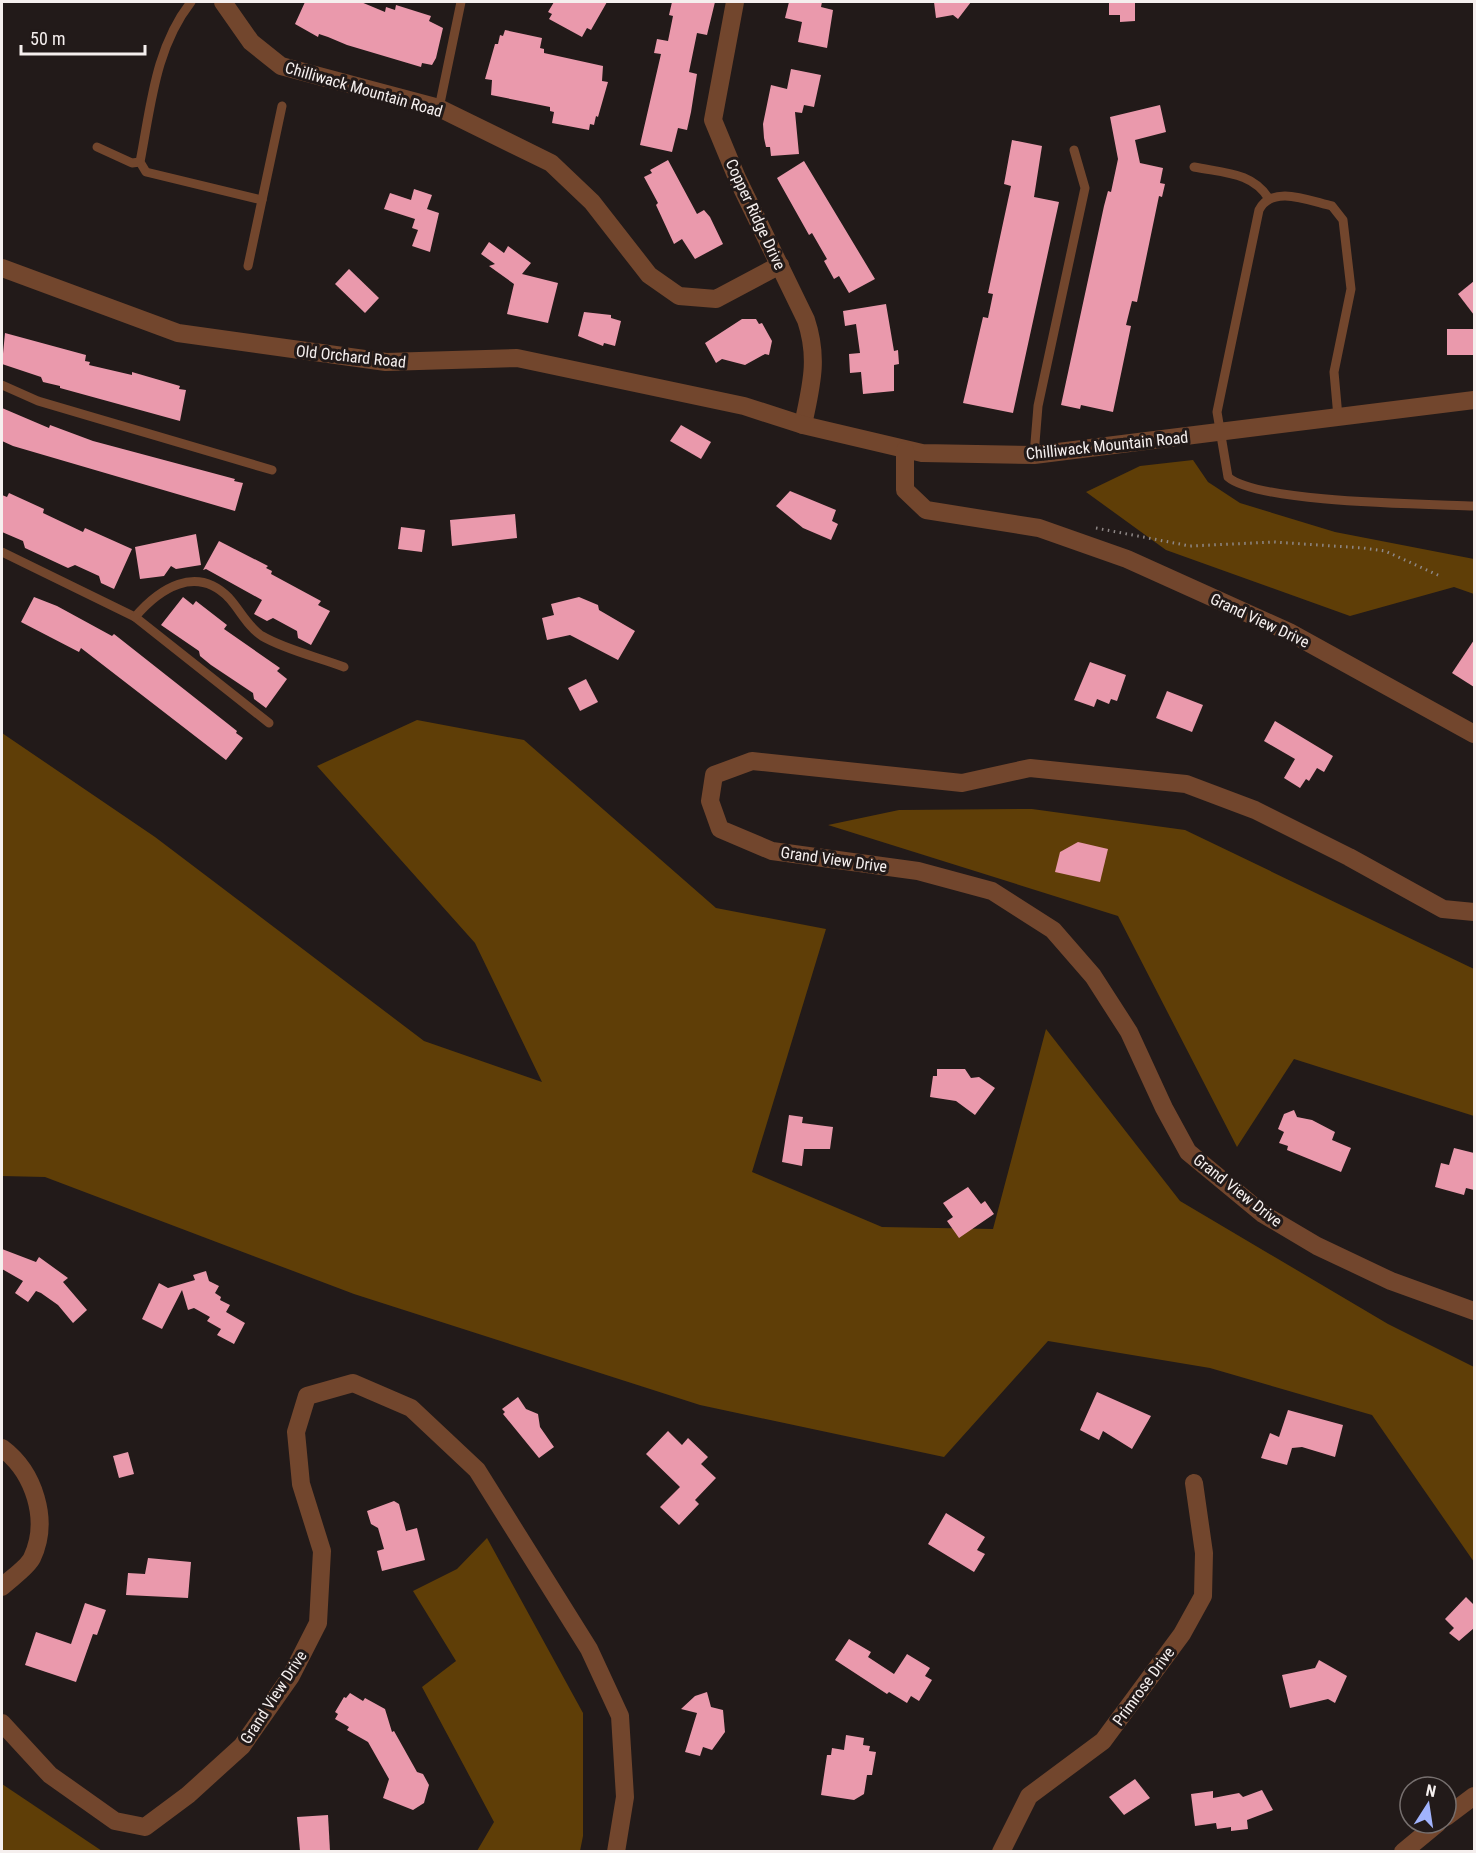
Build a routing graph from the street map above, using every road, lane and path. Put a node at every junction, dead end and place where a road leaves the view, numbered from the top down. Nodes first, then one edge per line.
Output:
1 (191, 2) edge
2 (223, 2) edge
3 (461, 2) edge
4 (735, 2) edge
5 (282, 106) dead end
6 (438, 108) junction
7 (97, 147) dead end
8 (1074, 150) dead end
9 (140, 162) junction
10 (1194, 167) dead end
11 (1269, 199) junction
12 (262, 200) junction
13 (780, 265) junction
14 (248, 266) dead end
15 (2, 268) edge
16 (2, 385) edge
17 (1474, 400) edge
18 (744, 406) joint
19 (1338, 417) junction
20 (803, 425) junction
21 (1220, 432) junction
22 (905, 450) junction
23 (1034, 455) junction
24 (272, 470) dead end
25 (1474, 506) edge
26 (1091, 527) dead end
27 (2, 552) edge
28 (1440, 576) dead end
29 (135, 617) junction
30 (344, 667) dead end
31 (269, 723) dead end
32 (1474, 734) edge
33 (1474, 912) edge
34 (1474, 1311) edge
35 (2, 1448) edge
36 (1194, 1483) dead end
37 (2, 1587) edge
38 (2, 1723) edge
39 (1474, 1796) edge
40 (1458, 1808) edge
41 (1423, 1835) edge
42 (616, 1851) edge
43 (1001, 1851) edge
44 (1403, 1851) edge

1 - 9 lane
2 - 6 street, Chilliwack Mountain Road
3 - 6 lane
4 - 13 street, Copper Ridge Drive
5 - 12 lane
6 - 13 street, Chilliwack Mountain Road
7 - 9 lane
8 - 23 lane
9 - 12 lane
10 - 11 lane
11 - 19 lane
11 - 21 lane
12 - 14 lane
13 - 20 street, Copper Ridge Drive
15 - 18 street, Old Orchard Road
16 - 24 lane
17 - 19 street, Chilliwack Mountain Road
18 - 20 street, Chilliwack Mountain Road
19 - 21 street, Chilliwack Mountain Road
20 - 22 street, Chilliwack Mountain Road
21 - 23 street, Chilliwack Mountain Road
21 - 25 lane
22 - 23 street, Chilliwack Mountain Road
22 - 32 street, Grand View Drive
26 - 28 path
27 - 29 lane
29 - 30 lane
29 - 31 lane
33 - 34 street, Grand View Drive
35 - 37 street
36 - 43 street, Primrose Drive
38 - 42 street, Grand View Drive
39 - 40 street
41 - 44 street

